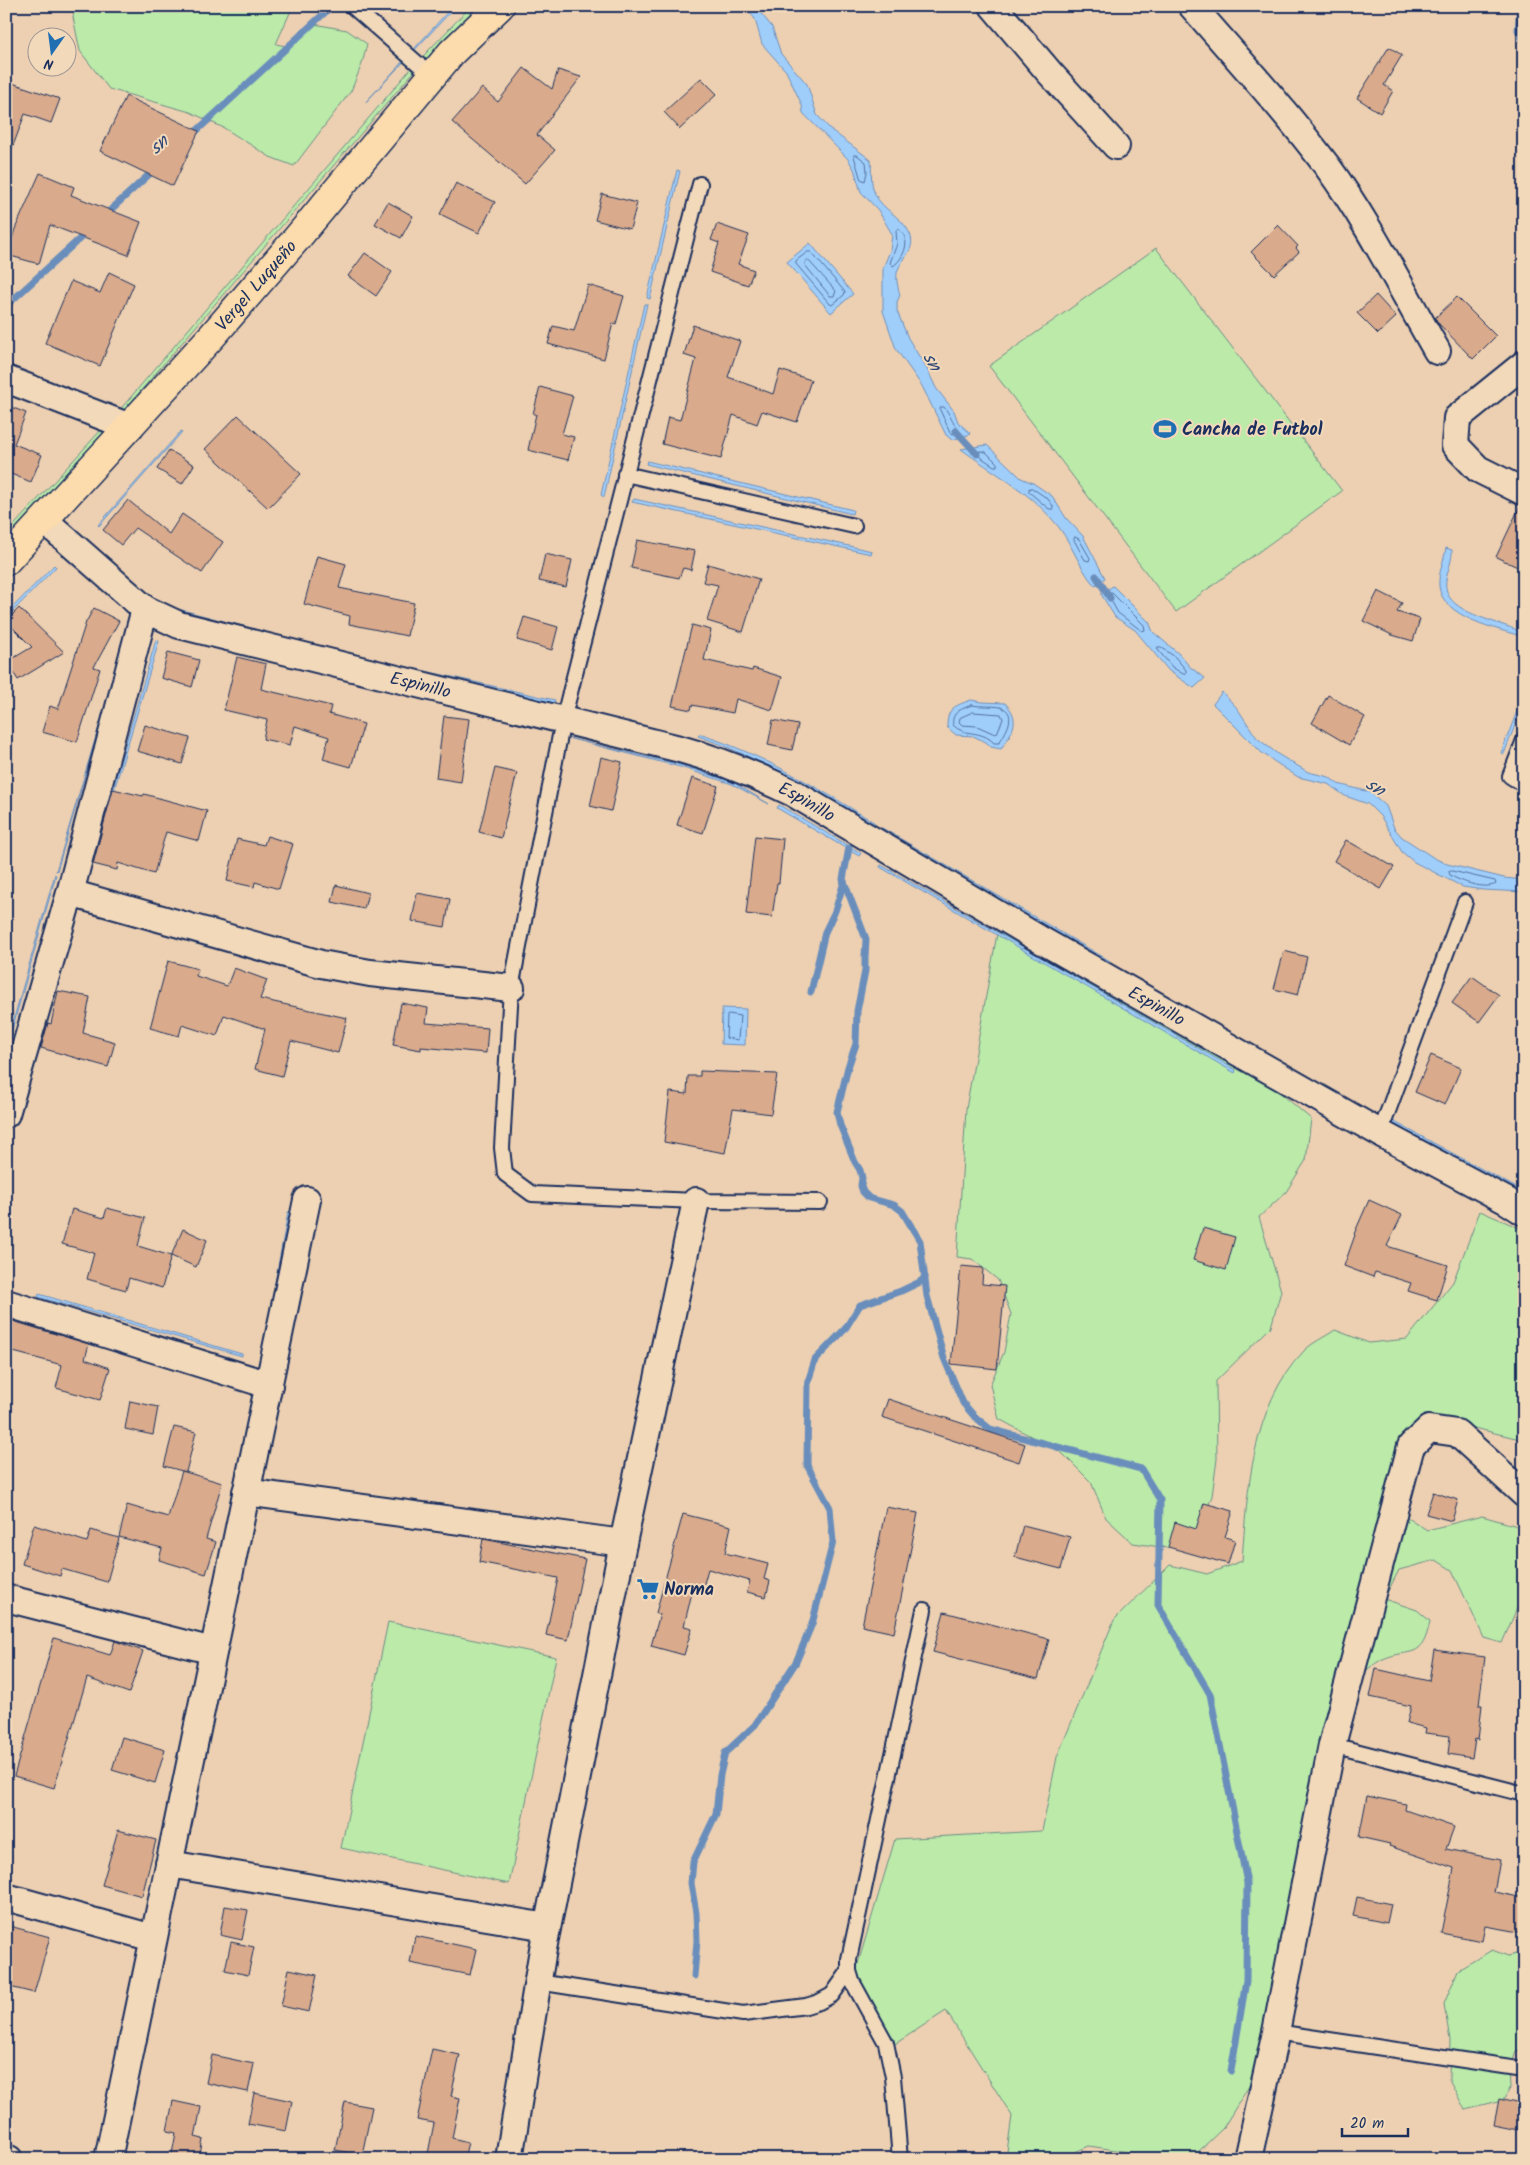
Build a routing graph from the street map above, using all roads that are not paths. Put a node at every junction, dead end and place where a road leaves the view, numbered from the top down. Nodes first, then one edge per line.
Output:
1 (352, 6) edge
2 (500, 6) edge
3 (993, 6) edge
4 (1192, 6) edge
5 (432, 76) junction
6 (1116, 146) dead end
7 (700, 184) dead end
8 (1437, 351) dead end
9 (1524, 364) edge
10 (6, 378) edge
11 (130, 427) junction
12 (626, 474) junction
13 (1524, 492) edge
14 (44, 520) junction
15 (854, 526) dead end
16 (6, 561) edge
17 (145, 609) junction
18 (562, 720) junction
19 (1524, 740) edge
20 (1524, 785) edge
21 (70, 894) junction
22 (1465, 902) dead end
23 (511, 988) junction
24 (6, 1114) edge
25 (1380, 1133) junction
26 (307, 1200) dead end
27 (696, 1201) junction
28 (820, 1202) dead end
29 (1524, 1212) edge
30 (6, 1304) edge
31 (269, 1385) junction
32 (246, 1492) junction
33 (1524, 1494) edge
34 (623, 1543) junction
35 (6, 1598) edge
36 (924, 1610) dead end
37 (213, 1651) junction
38 (1332, 1745) junction
39 (1524, 1794) edge
40 (169, 1864) junction
41 (6, 1897) edge
42 (547, 1927) junction
43 (153, 1938) junction
44 (849, 1971) junction
45 (538, 1982) junction
46 (1276, 2032) junction
47 (1524, 2069) edge
48 (108, 2159) edge
49 (509, 2159) edge
50 (900, 2159) edge
51 (1248, 2159) edge

1 - 5 lane
2 - 5 main road, Vergel Luqueño
3 - 6 street
4 - 8 street
5 - 11 main road, Vergel Luqueño
7 - 12 lane
9 - 13 street
10 - 11 street
11 - 14 main road, Vergel Luqueño
12 - 15 lane
12 - 18 lane
14 - 16 main road, Vergel Luqueño
14 - 17 street, Espinillo
17 - 18 street, Espinillo
17 - 21 street
18 - 23 lane
18 - 25 street, Espinillo
19 - 20 lane
21 - 23 street
21 - 24 street
22 - 25 lane
23 - 27 lane
25 - 29 street, Espinillo
26 - 31 street
27 - 28 lane
27 - 34 street
30 - 31 street
31 - 32 street
32 - 34 street
32 - 37 street
33 - 38 street
34 - 42 street
35 - 37 street
36 - 44 lane
37 - 40 street
38 - 39 lane
38 - 46 street
40 - 42 street
40 - 43 street
41 - 43 street
42 - 45 street
43 - 48 street
44 - 45 lane
44 - 50 lane
45 - 49 street
46 - 47 lane
46 - 51 street

